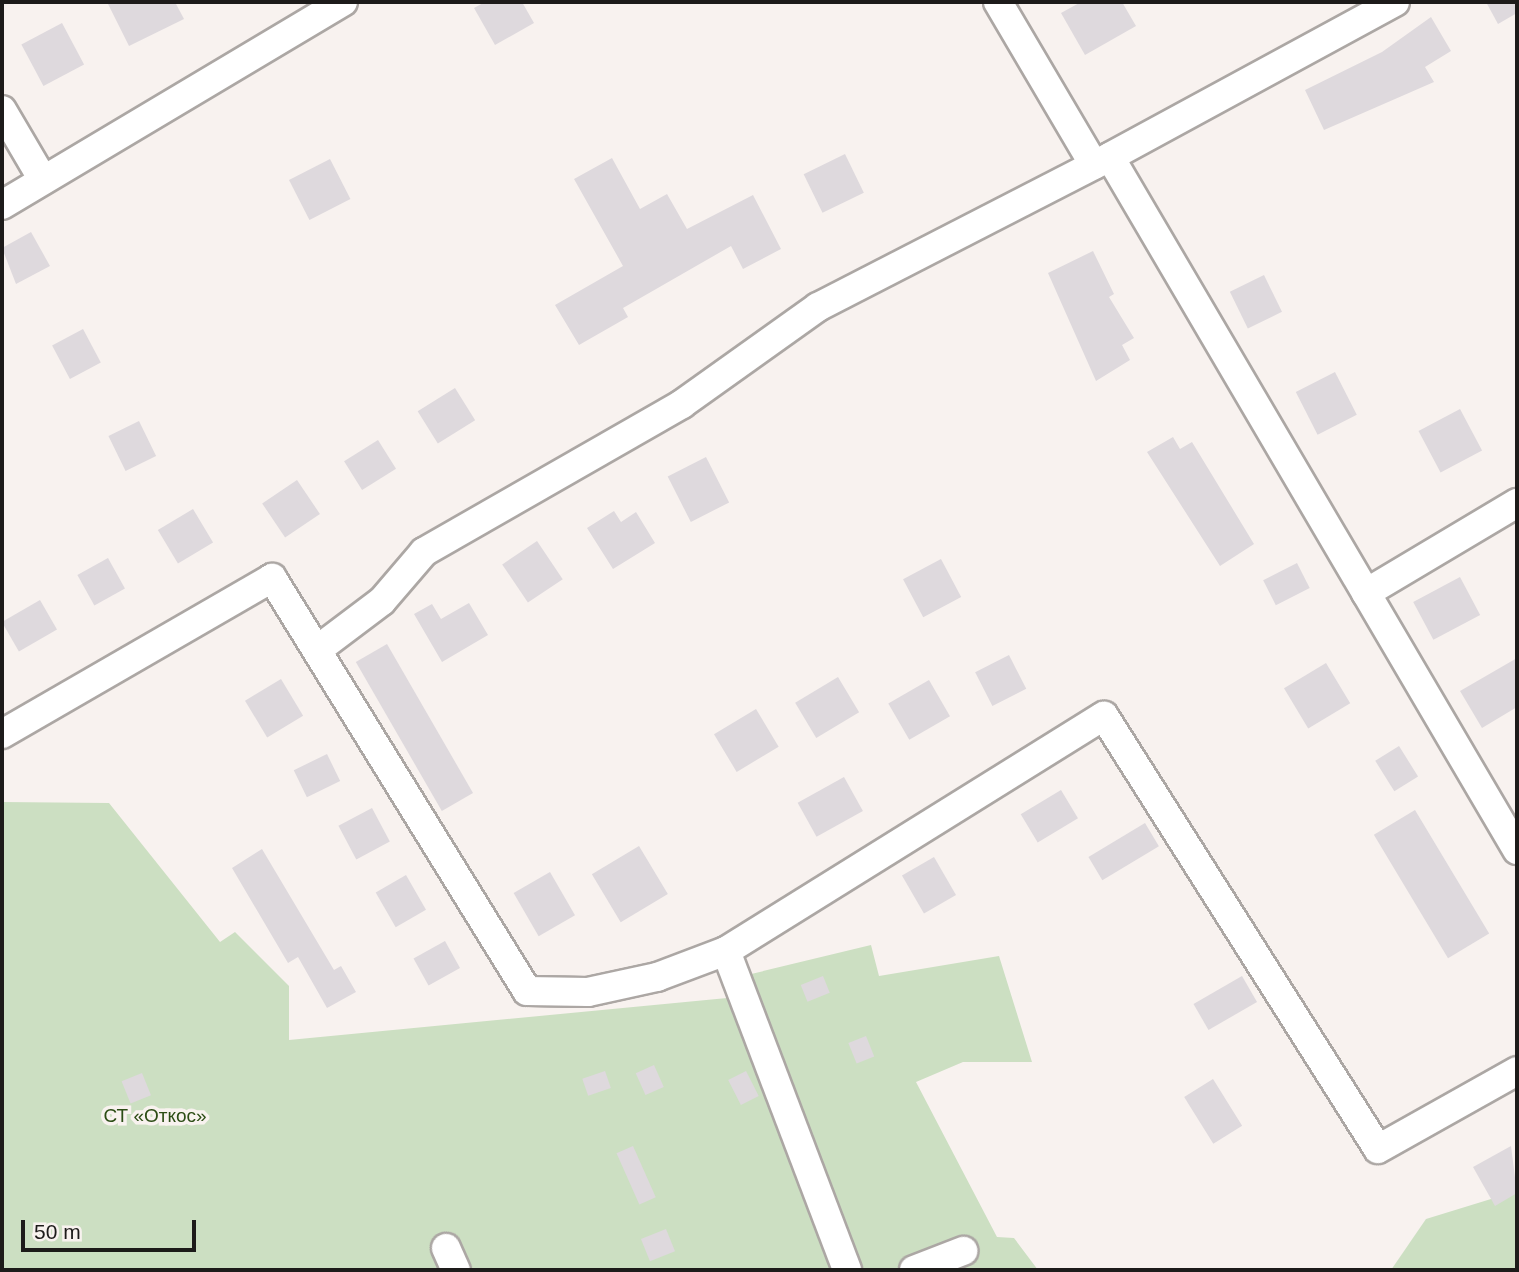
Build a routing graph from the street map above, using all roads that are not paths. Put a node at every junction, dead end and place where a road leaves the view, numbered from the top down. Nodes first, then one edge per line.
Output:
1 (343, 2) edge
2 (998, 2) edge
3 (1395, 2) edge
4 (2, 110) edge
5 (1102, 161) junction
6 (43, 180) junction
7 (2, 205) edge
8 (1517, 503) edge
9 (1366, 593) junction
10 (317, 650) junction
11 (2, 734) edge
12 (1517, 850) edge
13 (726, 951) junction
14 (1517, 1071) edge
15 (962, 1251) dead end
16 (847, 1270) edge
17 (914, 1270) edge

1 - 6 lane
2 - 5 lane
3 - 5 lane
4 - 6 lane
5 - 9 lane
5 - 10 lane
6 - 7 lane
8 - 9 lane
9 - 12 lane
10 - 11 lane
10 - 13 lane
13 - 14 lane
13 - 16 lane
15 - 17 lane

